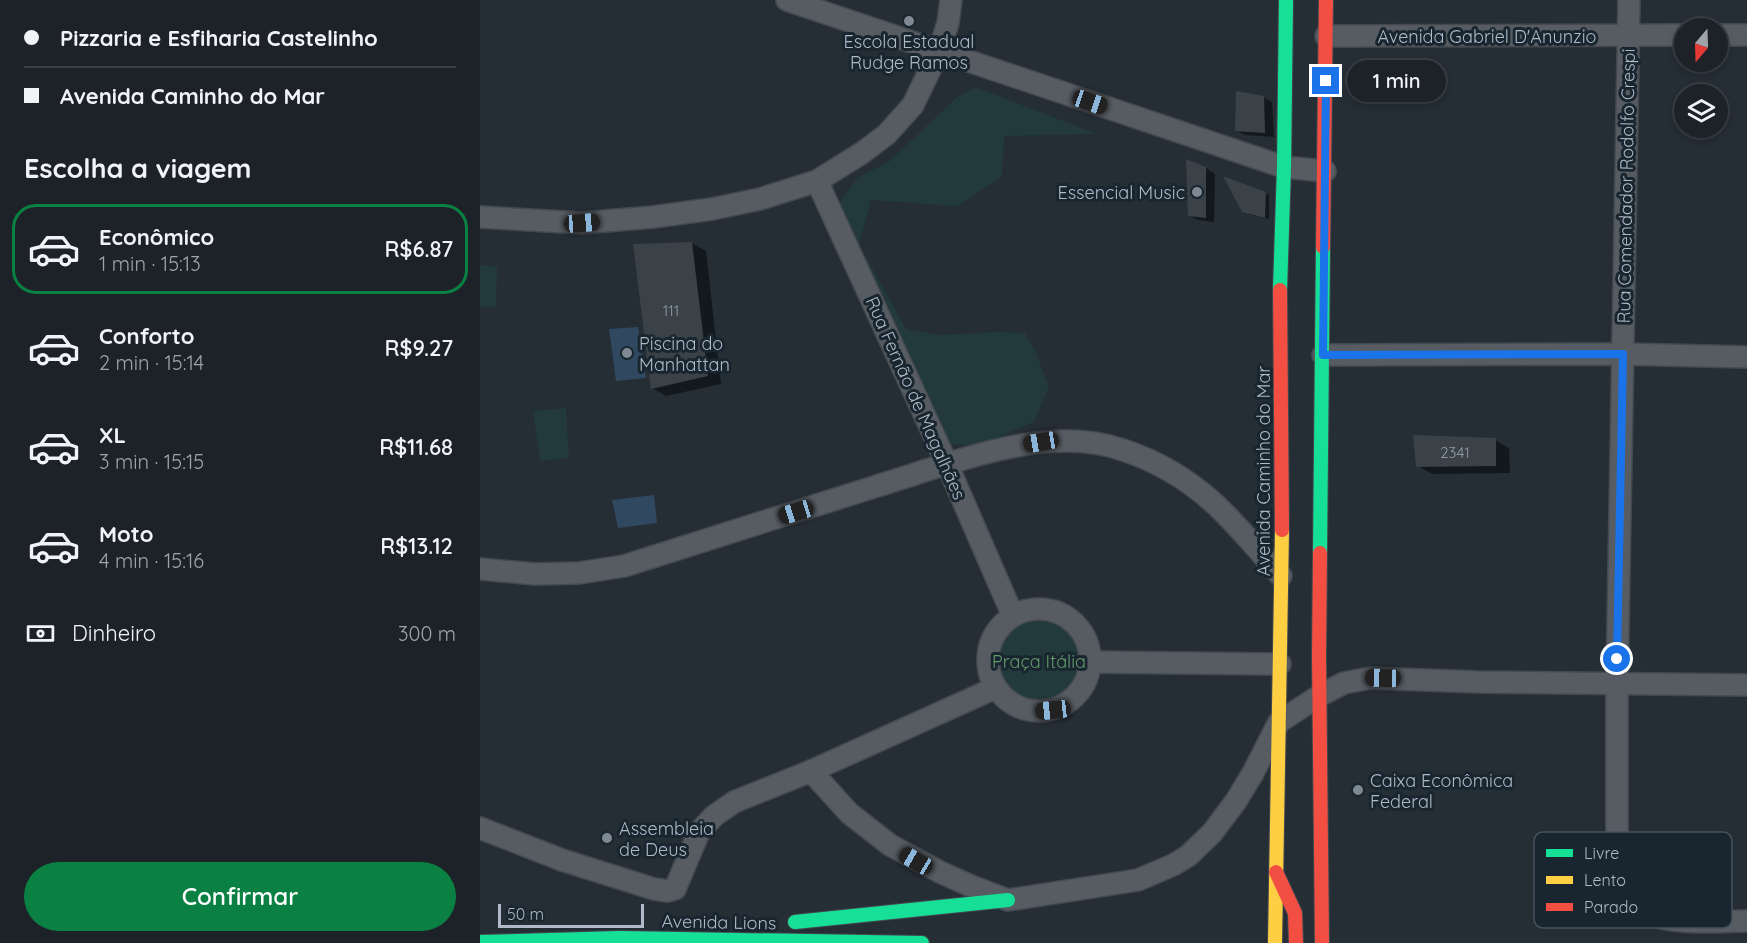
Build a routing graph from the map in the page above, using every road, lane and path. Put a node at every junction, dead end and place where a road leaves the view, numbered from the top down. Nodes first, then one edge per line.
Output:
1 (788, 0) edge
2 (951, 0) edge
3 (1286, 0) edge
4 (1326, 0) edge
5 (1629, 0) edge
6 (1628, 35) junction
7 (1674, 35) edge
8 (1728, 35) edge
9 (1747, 35) edge
10 (1326, 36) junction
11 (939, 51) junction
12 (1284, 167) junction
13 (1325, 171) junction
14 (817, 181) junction
15 (480, 217) edge
16 (1623, 354) junction
17 (1323, 355) junction
18 (1747, 357) edge
19 (947, 464) junction
20 (480, 569) edge
21 (1281, 576) junction
22 (1013, 616) junction
23 (1091, 662) junction
24 (1280, 664) junction
25 (1617, 683) junction
26 (1747, 685) edge
27 (995, 688) junction
28 (1319, 696) junction
29 (1279, 722) junction
30 (811, 771) junction
31 (480, 828) edge
32 (1617, 832) edge
33 (1276, 872) junction
34 (1008, 900) junction
35 (1732, 921) edge
36 (1747, 921) edge
37 (779, 924) dead end
38 (755, 926) dead end
39 (619, 938) junction
40 (480, 942) edge
41 (922, 943) edge
42 (1275, 943) edge
43 (1296, 943) edge
44 (1322, 943) edge

1 - 11 street
2 - 11 street
3 - 12 main road, Avenida Caminho do Mar
4 - 10 main road
5 - 6 street, Rua Comendador Rodolfo Crespi
6 - 7 street, Avenida Gabriel D'Anunzio
6 - 10 street, Avenida Gabriel D'Anunzio
6 - 16 street, Rua Comendador Rodolfo Crespi
8 - 9 street
10 - 13 main road
11 - 12 street
11 - 14 street
12 - 13 street
12 - 21 main road, Avenida Caminho do Mar
13 - 17 main road
14 - 15 street
14 - 19 street, Rua Fernão de Magalhães
16 - 17 street
16 - 18 street
16 - 25 street, Rua Comendador Rodolfo Crespi
17 - 28 main road
19 - 20 street
19 - 21 street
19 - 22 street, Rua Fernão de Magalhães
21 - 24 main road, Avenida Caminho do Mar
22 - 23 street
22 - 27 street
23 - 24 street
23 - 27 street
24 - 29 main road, Avenida Caminho do Mar
25 - 26 street
25 - 28 street
25 - 32 street, Rua Comendador Rodolfo Crespi
27 - 30 street
28 - 29 street
28 - 44 main road
29 - 33 main road, Avenida Caminho do Mar
29 - 34 street
30 - 31 street
30 - 34 street
33 - 42 main road, Avenida Caminho do Mar
33 - 43 main road
34 - 37 main road
35 - 36 street, Rua Comendador Rodolfo Crespi
38 - 39 main road
39 - 40 main road, Avenida Lions
39 - 41 main road, Avenida Lions

